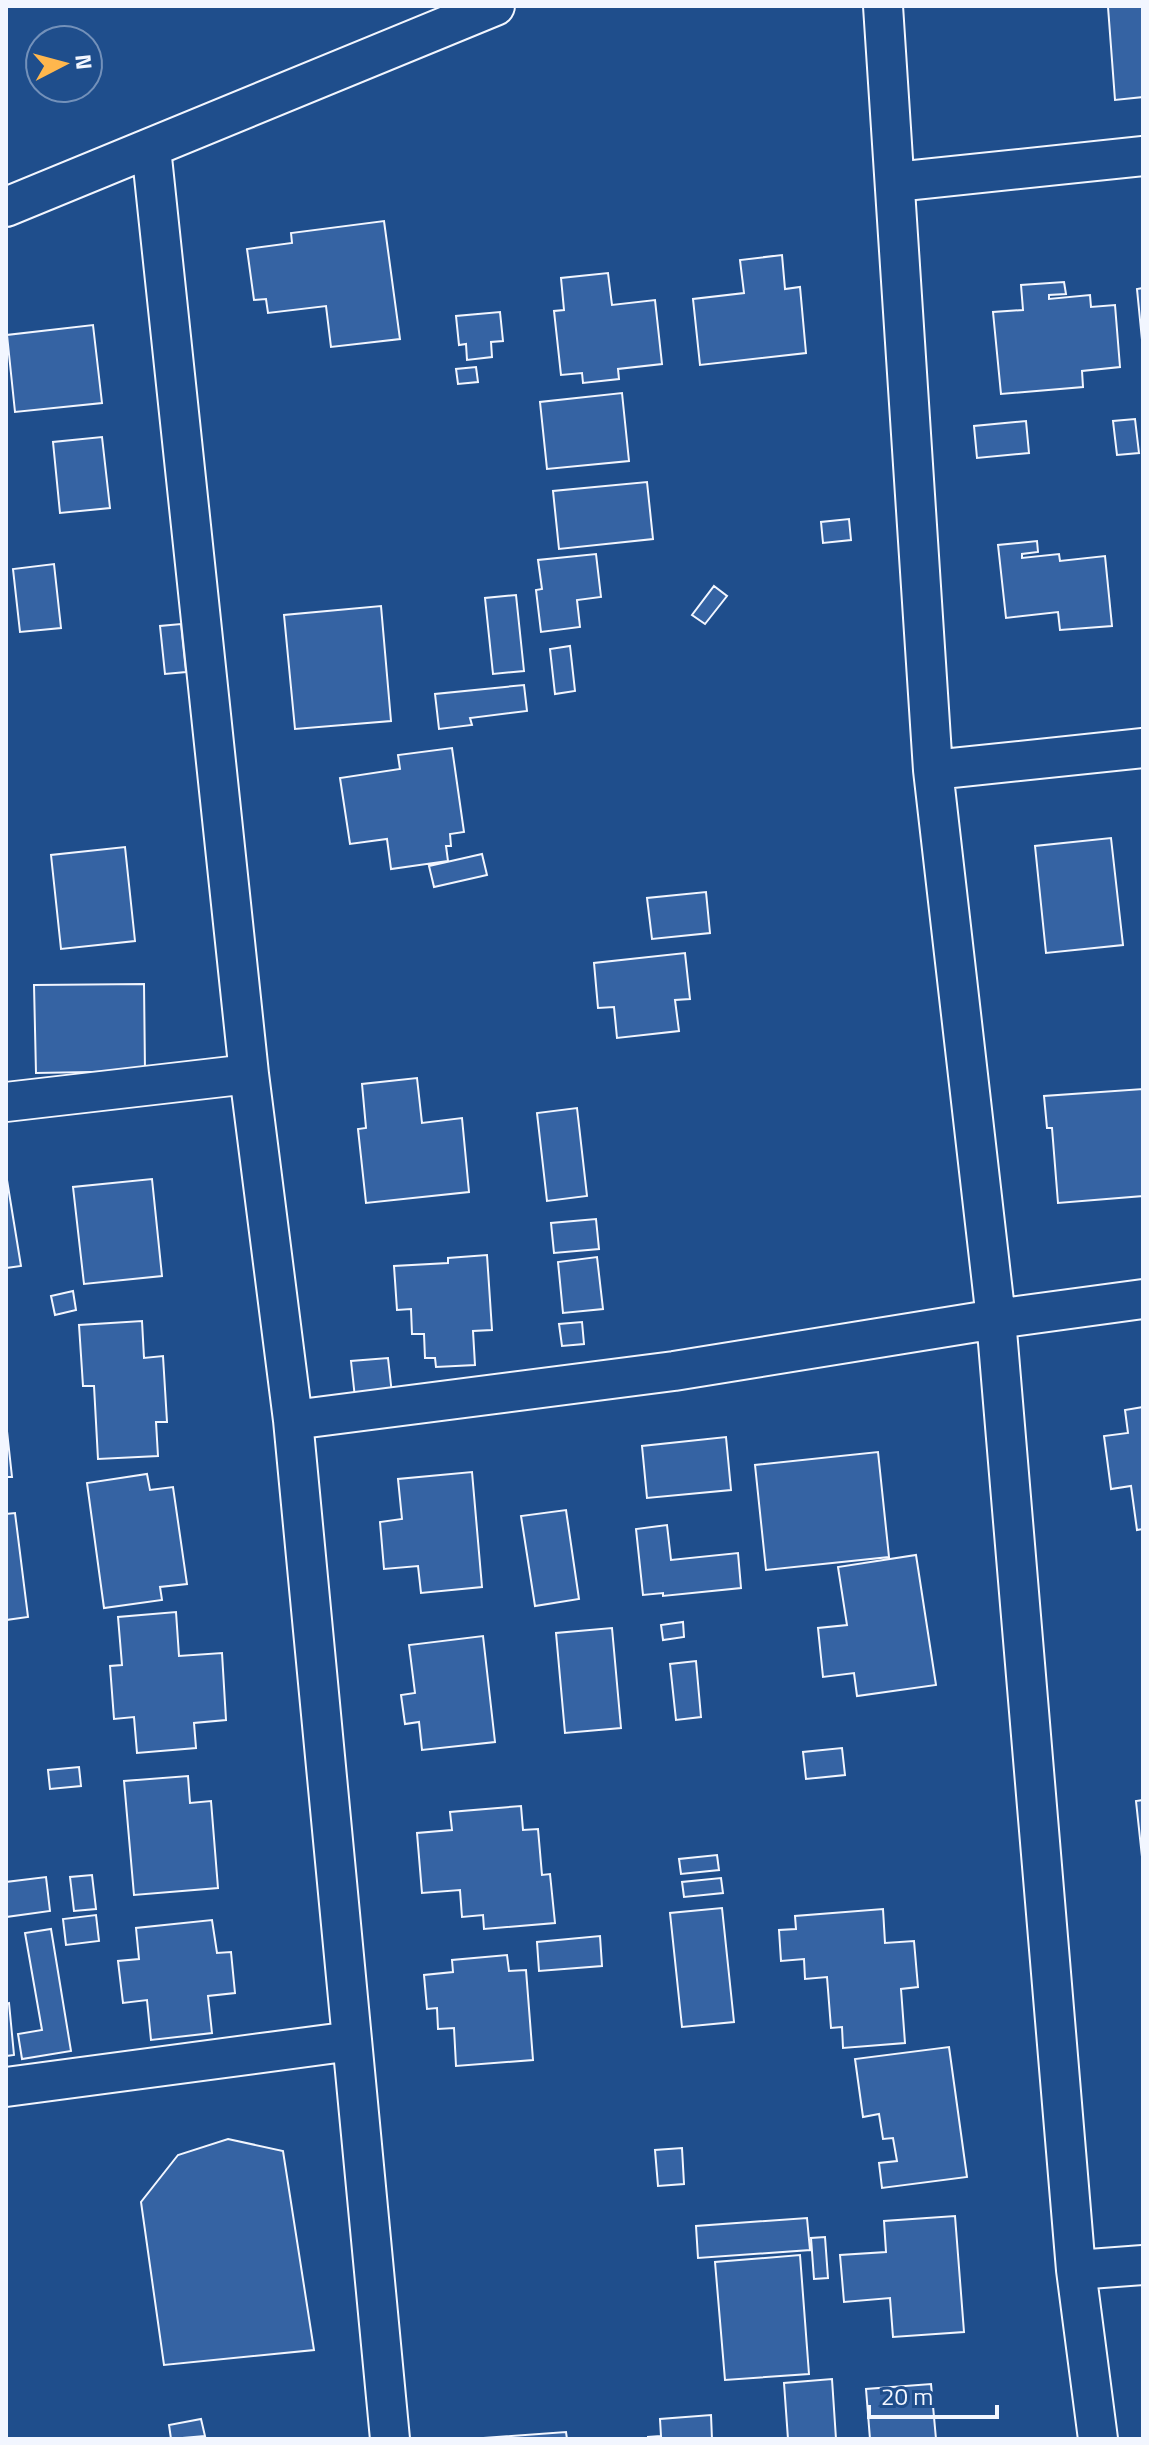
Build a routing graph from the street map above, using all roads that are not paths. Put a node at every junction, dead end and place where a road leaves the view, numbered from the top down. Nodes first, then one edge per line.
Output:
1 (495, 6) edge
2 (883, 6) edge
3 (151, 148) junction
4 (1143, 156) edge
5 (895, 182) junction
6 (6, 207) edge
7 (1143, 748) edge
8 (933, 770) junction
9 (249, 1074) junction
10 (6, 1102) edge
11 (1143, 1299) edge
12 (996, 1319) junction
13 (293, 1420) junction
14 (352, 2041) junction
15 (6, 2087) edge
16 (1143, 2265) edge
17 (1076, 2270) junction
18 (390, 2439) edge
19 (1098, 2439) edge

1 - 3 street
2 - 5 street
3 - 6 street
3 - 9 street
4 - 5 street
5 - 8 street
7 - 8 street
8 - 12 street
9 - 10 street
9 - 13 street
11 - 12 street
12 - 13 street
12 - 17 street
13 - 14 street
14 - 15 street
14 - 18 street
16 - 17 street
17 - 19 street

